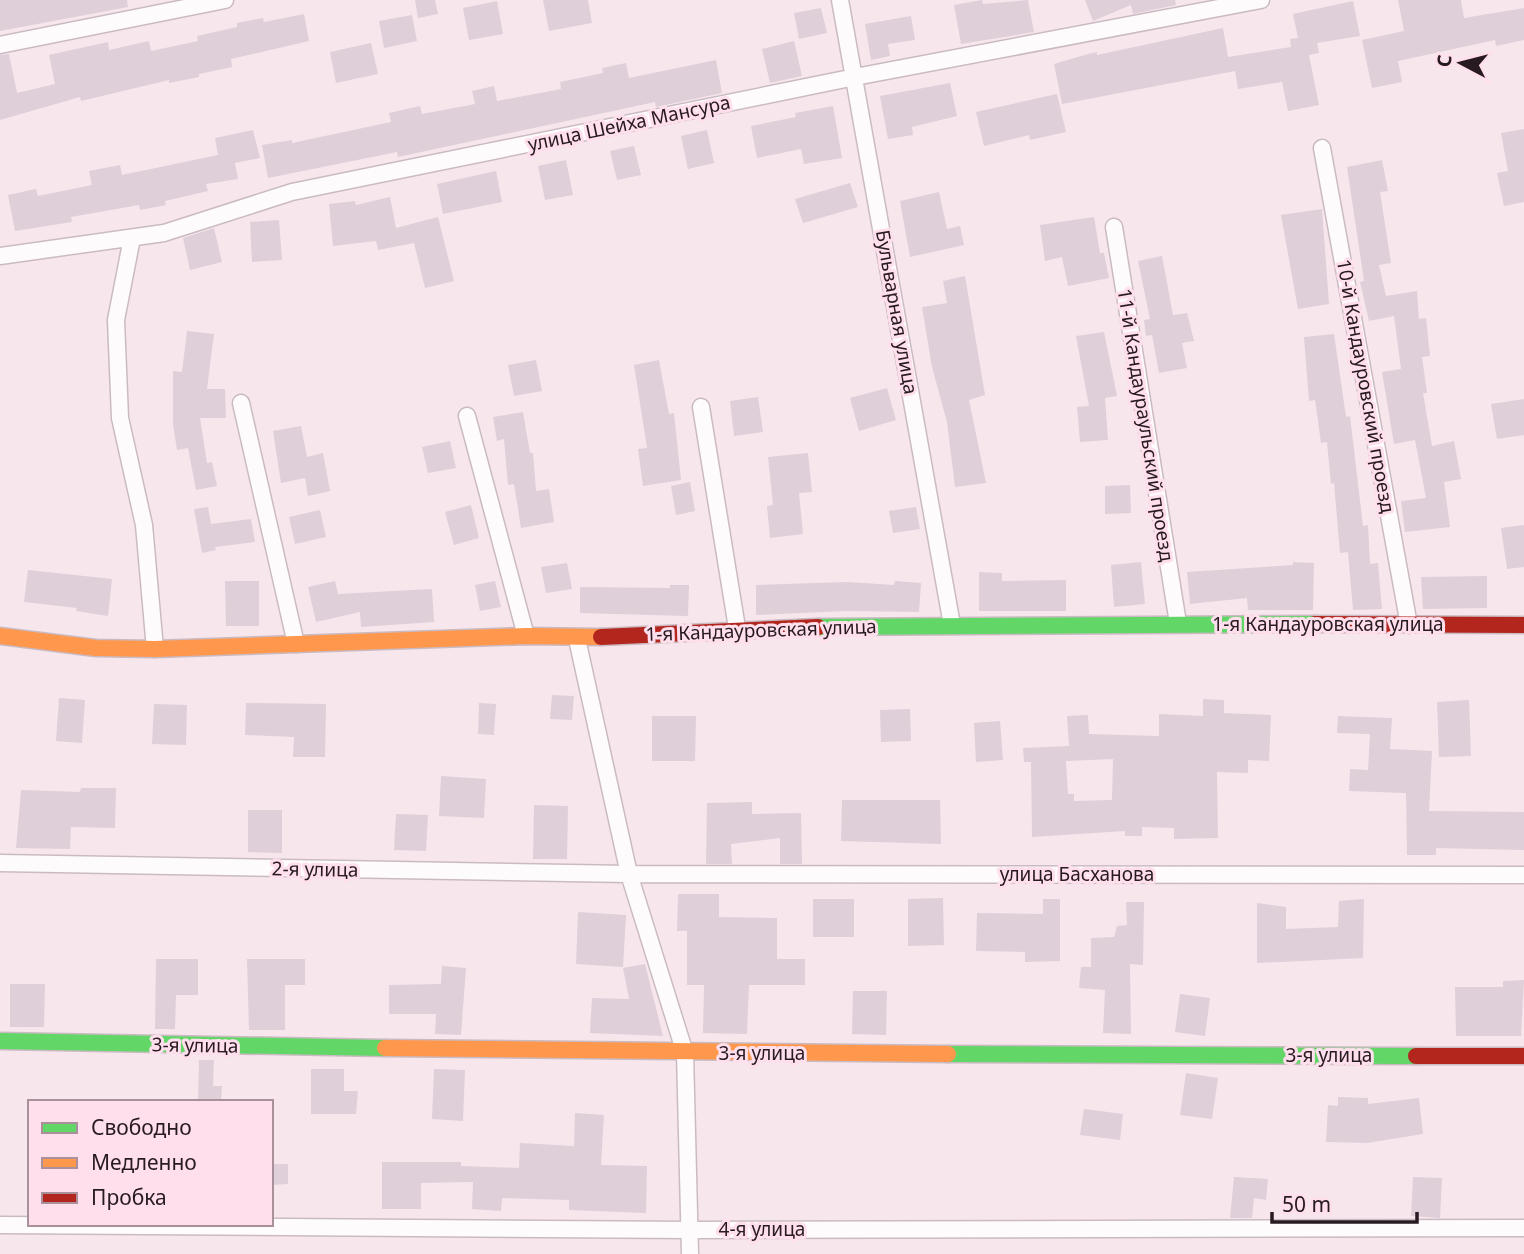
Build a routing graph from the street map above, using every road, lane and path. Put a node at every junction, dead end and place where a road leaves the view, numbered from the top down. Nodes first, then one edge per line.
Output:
1 (225, 0) edge
2 (840, 0) edge
3 (1261, 0) edge
4 (0, 45) edge
5 (855, 77) junction
6 (1322, 148) dead end
7 (1114, 227) dead end
8 (131, 238) junction
9 (0, 256) edge
10 (241, 403) dead end
11 (701, 407) dead end
12 (467, 416) dead end
13 (1178, 623) junction
14 (952, 625) junction
15 (1409, 625) junction
16 (1524, 625) edge
17 (737, 628) junction
18 (0, 636) edge
19 (526, 636) junction
20 (577, 639) junction
21 (296, 644) junction
22 (155, 649) junction
23 (0, 863) edge
24 (629, 874) junction
25 (1524, 875) edge
26 (0, 1041) edge
27 (685, 1053) junction
28 (1524, 1056) edge
29 (0, 1225) edge
30 (28, 1225) edge
31 (138, 1226) edge
32 (1524, 1228) edge
33 (689, 1230) junction
34 (690, 1254) edge

1 - 4 street
2 - 5 street, Бульварная улица
3 - 5 street, улица Шейха Мансура
5 - 8 street, улица Шейха Мансура
5 - 14 street, Бульварная улица
6 - 15 street, 10-й Кандауровский проезд
7 - 13 street, 11-й Кандаураульский проезд
8 - 9 street, улица Шейха Мансура
8 - 22 street
10 - 21 street
11 - 17 street
12 - 19 street
13 - 14 street, 1-я Кандауровская улица
13 - 15 street, 1-я Кандауровская улица
14 - 17 street, 1-я Кандауровская улица
15 - 16 street, 1-я Кандауровская улица
17 - 20 street, 1-я Кандауровская улица
18 - 22 street, 1-я Кандауровская улица
19 - 20 street, 1-я Кандауровская улица
19 - 21 street, 1-я Кандауровская улица
20 - 24 street
21 - 22 street, 1-я Кандауровская улица
23 - 24 street, 2-я улица
24 - 25 street, улица Басханова
24 - 27 street
26 - 27 street, 3-я улица
27 - 28 street, 3-я улица
27 - 33 street
29 - 30 street, 4-я улица
31 - 33 street, 4-я улица
32 - 33 street, 4-я улица
33 - 34 street

